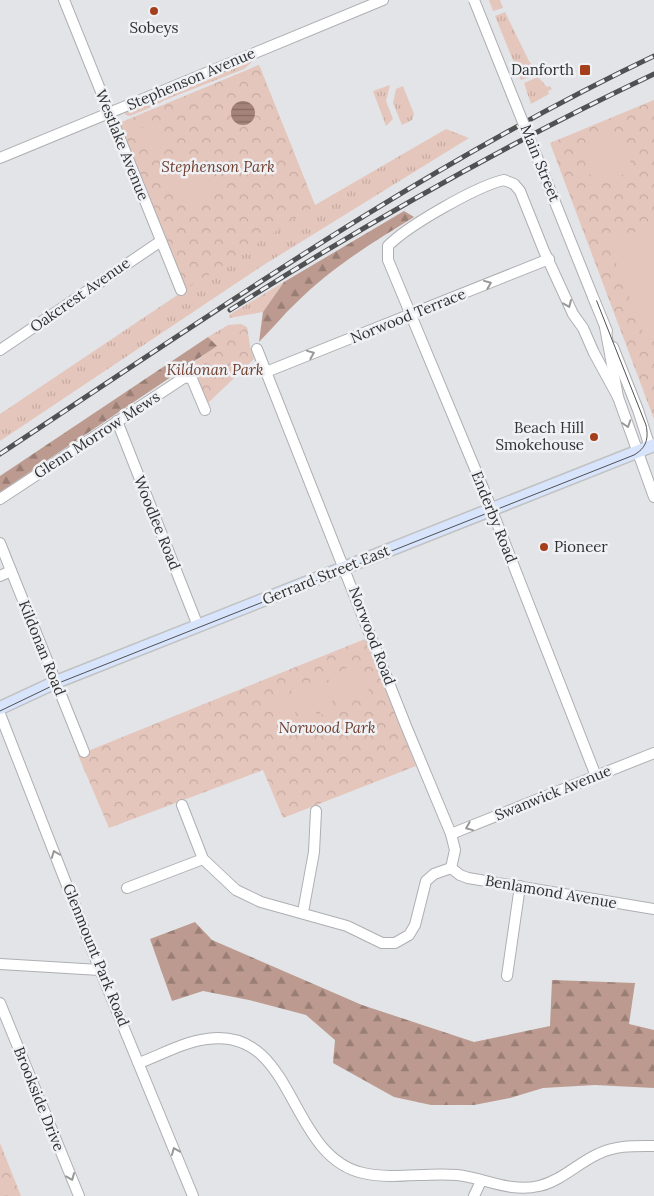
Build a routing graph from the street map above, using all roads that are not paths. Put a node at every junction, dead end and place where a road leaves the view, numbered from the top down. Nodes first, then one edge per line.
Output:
1 (64, 0) edge
2 (383, 0) edge
3 (474, 0) edge
4 (109, 113) junction
5 (0, 158) edge
6 (160, 241) junction
7 (549, 259) junction
8 (388, 260) joint
9 (181, 290) dead end
10 (410, 314) junction
11 (605, 326) junction
12 (257, 349) dead end
13 (0, 350) edge
14 (266, 372) junction
15 (618, 397) junction
16 (205, 410) dead end
17 (117, 421) junction
18 (652, 446) edge
19 (636, 452) junction
20 (654, 497) edge
21 (0, 499) edge
22 (491, 510) junction
23 (0, 542) edge
24 (345, 568) junction
25 (11, 571) junction
26 (0, 576) edge
27 (198, 626) junction
28 (56, 682) junction
29 (0, 708) edge
30 (0, 714) edge
31 (84, 752) dead end
32 (654, 753) edge
33 (596, 776) junction
34 (182, 805) dead end
35 (316, 811) dead end
36 (452, 834) junction
37 (203, 859) junction
38 (451, 868) junction
39 (520, 886) junction
40 (127, 888) dead end
41 (654, 909) edge
42 (303, 912) junction
43 (0, 964) edge
44 (100, 970) junction
45 (506, 976) dead end
46 (0, 1002) edge
47 (139, 1063) junction
48 (654, 1146) edge
49 (481, 1181) junction
50 (78, 1196) edge
51 (193, 1196) edge
52 (474, 1196) edge

1 - 4 street, Westlake Avenue
2 - 4 street, Stephenson Avenue
3 - 11 street, Main Street, bridge
4 - 5 street, Stephenson Avenue
4 - 6 street, Westlake Avenue
6 - 9 street, Westlake Avenue
6 - 13 street, Oakcrest Avenue
7 - 8 street, Main Street
10 -> 7 street, Norwood Terrace
7 -> 15 street, Main Street
8 - 10 street, Enderby Road
14 -> 10 street, Norwood Terrace
10 - 22 street, Enderby Road
11 - 15 street, Main Street
11 - 18 street, Main Street
12 - 14 street, Norwood Road
14 - 24 street, Norwood Road
15 -> 19 street, Main Street
16 - 17 street, Glenn Morrow Mews
17 - 21 street, Glenn Morrow Mews
17 - 27 street, Woodlee Road
18 - 19 main road, Gerrard Street East
19 - 20 street, Main Street
19 - 22 main road, Gerrard Street East
22 - 24 main road, Gerrard Street East
22 - 33 street, Enderby Road
23 - 25 street, Kildonan Road
24 - 27 main road, Gerrard Street East
24 - 36 street, Norwood Road
25 - 26 street
25 - 28 street, Kildonan Road
27 - 28 main road, Gerrard Street East
28 - 29 main road, Gerrard Street East
28 - 31 street, Kildonan Road
44 -> 30 street, Glenmount Park Road
32 - 33 street, Swanwick Avenue
33 -> 36 street, Swanwick Avenue
34 - 37 street
35 - 42 street
36 - 38 street, Norwood Road
37 - 40 street
37 - 42 street
38 - 39 street, Benlamond Avenue
38 - 42 street
39 - 41 street, Benlamond Avenue
39 - 45 street
43 - 44 street
44 - 47 street, Glenmount Park Road
46 -> 50 street, Brookside Drive
47 - 49 street
51 -> 47 street, Glenmount Park Road
48 - 49 street
49 - 52 street

